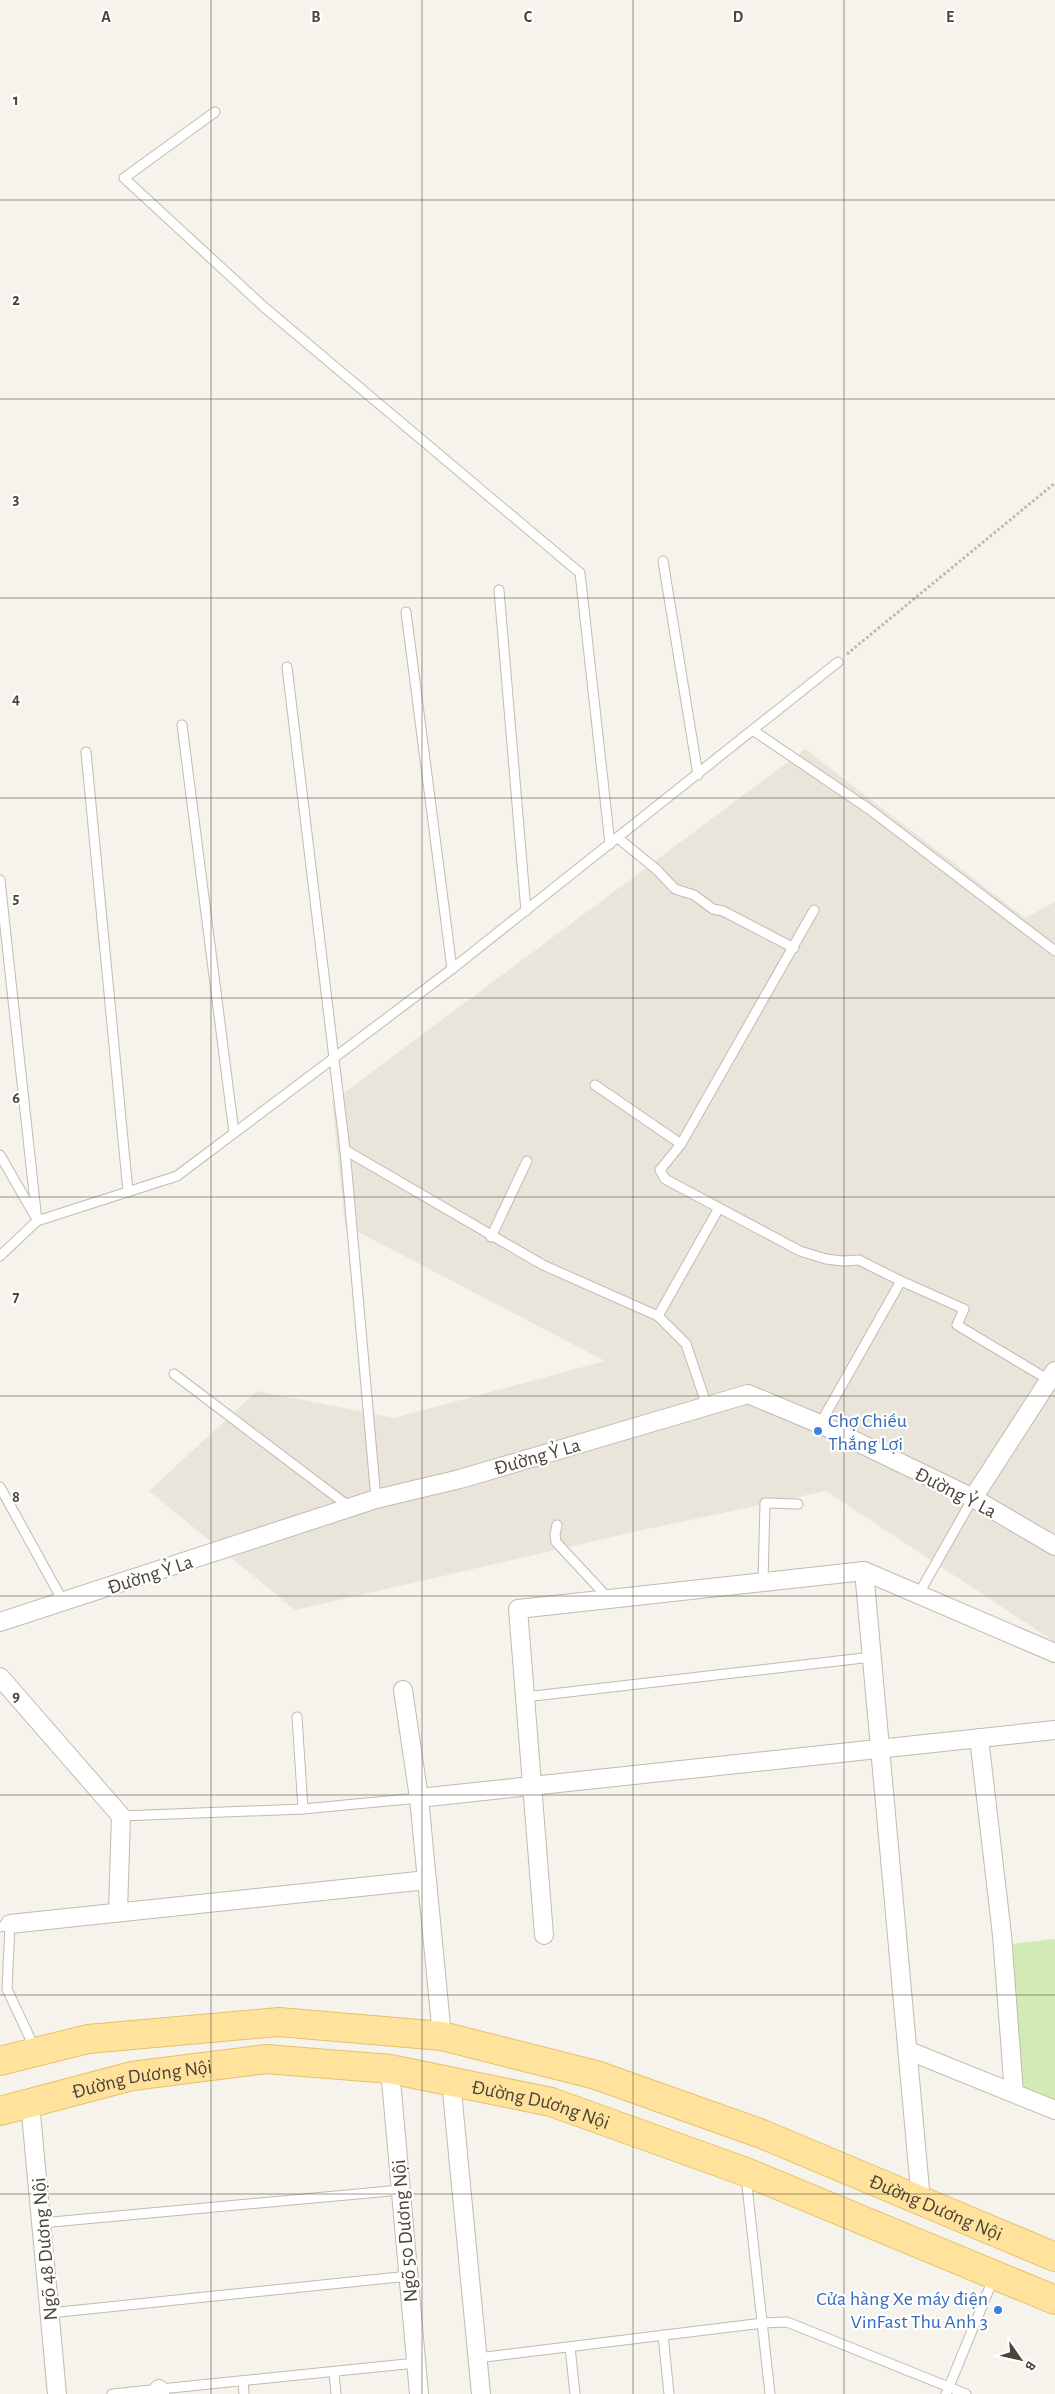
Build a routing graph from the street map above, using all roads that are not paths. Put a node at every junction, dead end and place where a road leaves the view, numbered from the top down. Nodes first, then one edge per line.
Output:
1 (215, 112) dead end
2 (663, 561) dead end
3 (499, 590) dead end
4 (406, 612) dead end
5 (838, 662) road end
6 (287, 667) dead end
7 (182, 725) dead end
8 (754, 731) junction
9 (86, 752) dead end
10 (698, 775) junction
11 (618, 838) junction
12 (610, 844) junction
13 (0, 880) edge
14 (814, 910) dead end
15 (526, 911) junction
16 (794, 948) junction
17 (1055, 951) edge
18 (452, 969) junction
19 (335, 1058) junction
20 (595, 1085) dead end
21 (234, 1133) junction
22 (681, 1144) junction
23 (345, 1150) junction
24 (0, 1155) edge
25 (527, 1161) dead end
26 (128, 1192) junction
27 (719, 1208) junction
28 (37, 1221) junction
29 (491, 1236) junction
30 (0, 1256) edge
31 (901, 1281) junction
32 (658, 1316) junction
33 (174, 1374) dead end
34 (1052, 1376) edge
35 (707, 1406) junction
36 (820, 1424) junction
37 (0, 1487) edge
38 (973, 1498) junction
39 (376, 1499) junction
40 (798, 1504) dead end
41 (351, 1508) junction
42 (557, 1525) dead end
43 (1055, 1546) edge
44 (864, 1571) junction
45 (763, 1582) junction
46 (918, 1595) junction
47 (609, 1599) junction
48 (64, 1603) junction
49 (0, 1622) edge
50 (1055, 1653) edge
51 (872, 1657) junction
52 (0, 1677) edge
53 (403, 1690) dead end
54 (525, 1697) junction
55 (297, 1717) dead end
56 (1055, 1730) edge
57 (979, 1738) junction
58 (881, 1749) junction
59 (532, 1786) junction
60 (419, 1798) junction
61 (303, 1809) junction
62 (121, 1816) junction
63 (427, 1880) junction
64 (118, 1912) junction
65 (5, 1925) edge
66 (544, 1934) dead end
67 (442, 2036) junction
68 (909, 2050) junction
69 (36, 2052) junction
70 (0, 2061) edge
71 (390, 2069) junction
72 (451, 2081) junction
73 (1014, 2093) junction
74 (30, 2103) junction
75 (1055, 2110) edge
76 (0, 2111) edge
77 (762, 2134) junction
78 (746, 2172) junction
79 (401, 2190) junction
80 (921, 2201) junction
81 (41, 2223) junction
82 (1055, 2257) edge
83 (995, 2274) junction
84 (408, 2276) junction
85 (1055, 2300) edge
86 (50, 2313) junction
87 (763, 2323) junction
88 (664, 2335) junction
89 (570, 2346) junction
90 (477, 2358) junction
91 (416, 2363) junction
92 (334, 2372) junction
93 (243, 2381) junction
94 (948, 2391) edge
95 (160, 2392) edge
96 (57, 2394) edge
97 (112, 2394) edge
98 (244, 2394) edge
99 (336, 2394) edge
100 (419, 2394) edge
101 (481, 2394) edge
102 (575, 2394) edge
103 (669, 2394) edge
104 (770, 2394) edge
105 (966, 2394) edge

1 - 12 lane
2 - 10 lane
3 - 15 lane
4 - 18 lane
5 - 8 lane
6 - 19 lane
7 - 21 lane
8 - 10 lane
8 - 17 lane
9 - 26 lane
10 - 11 lane
11 - 12 lane
11 - 16 lane
12 - 15 lane
13 - 28 lane
14 - 16 lane
15 - 18 lane
16 - 22 lane
18 - 19 lane
19 - 21 lane
19 - 23 lane
20 - 22 lane
21 - 26 lane
22 - 27 lane
23 - 29 lane
23 - 39 lane
24 - 28 lane
25 - 29 lane
26 - 28 lane
27 - 31 lane
27 - 32 lane
28 - 30 lane
29 - 32 lane
31 - 34 lane
31 - 36 lane
32 - 35 lane
33 - 41 lane
34 - 38 street
35 - 36 street, Đường Ỷ La
35 - 39 street, Đường Ỷ La
36 - 38 street, Đường Ỷ La
37 - 48 lane
38 - 43 street, Đường Ỷ La
38 - 46 lane
39 - 41 street, Đường Ỷ La
40 - 45 lane
41 - 48 street, Đường Ỷ La
42 - 47 lane
44 - 45 street
44 - 46 street
44 - 51 street
45 - 47 street
46 - 50 street
47 - 54 street
48 - 49 street, Đường Ỷ La
51 - 54 lane
51 - 58 street
52 - 62 street
53 - 60 street
54 - 59 street
55 - 61 lane
56 - 57 street
57 - 58 street
57 - 73 street
58 - 59 street
58 - 68 street
59 - 60 street
59 - 66 street
60 - 61 lane
60 - 63 street
61 - 62 lane
62 - 64 street
63 - 64 street
63 - 67 street
64 - 65 street
65 - 69 lane
67 - 69 main road, Đường Dương Nội
67 - 77 main road, Đường Dương Nội
68 - 73 street
68 - 80 street
69 - 70 main road, Đường Dương Nội
71 - 72 main road, Đường Dương Nội
71 - 74 main road, Đường Dương Nội
71 - 79 street, Ngõ 50 Dương Nội
72 - 78 main road, Đường Dương Nội
72 - 90 street
73 - 75 street
74 - 76 main road, Đường Dương Nội
74 - 81 street, Ngõ 48 Dương Nội
77 - 78 main road
77 - 80 main road, Đường Dương Nội
78 - 83 main road, Đường Dương Nội
78 - 87 lane
79 - 81 lane
79 - 84 street, Ngõ 50 Dương Nội
80 - 82 main road, Đường Dương Nội
81 - 86 street, Ngõ 48 Dương Nội
83 - 85 main road, Đường Dương Nội
83 - 94 lane
84 - 86 lane
84 - 91 street, Ngõ 50 Dương Nội
86 - 96 street, Ngõ 48 Dương Nội
87 - 88 lane
87 - 94 lane
87 - 104 lane
88 - 89 lane
88 - 103 lane
89 - 90 lane
89 - 102 lane
90 - 101 street
91 - 92 lane
91 - 100 street, Ngõ 50 Dương Nội
92 - 93 lane
92 - 99 lane
93 - 95 lane
93 - 98 lane
94 - 105 lane
95 - 97 lane

